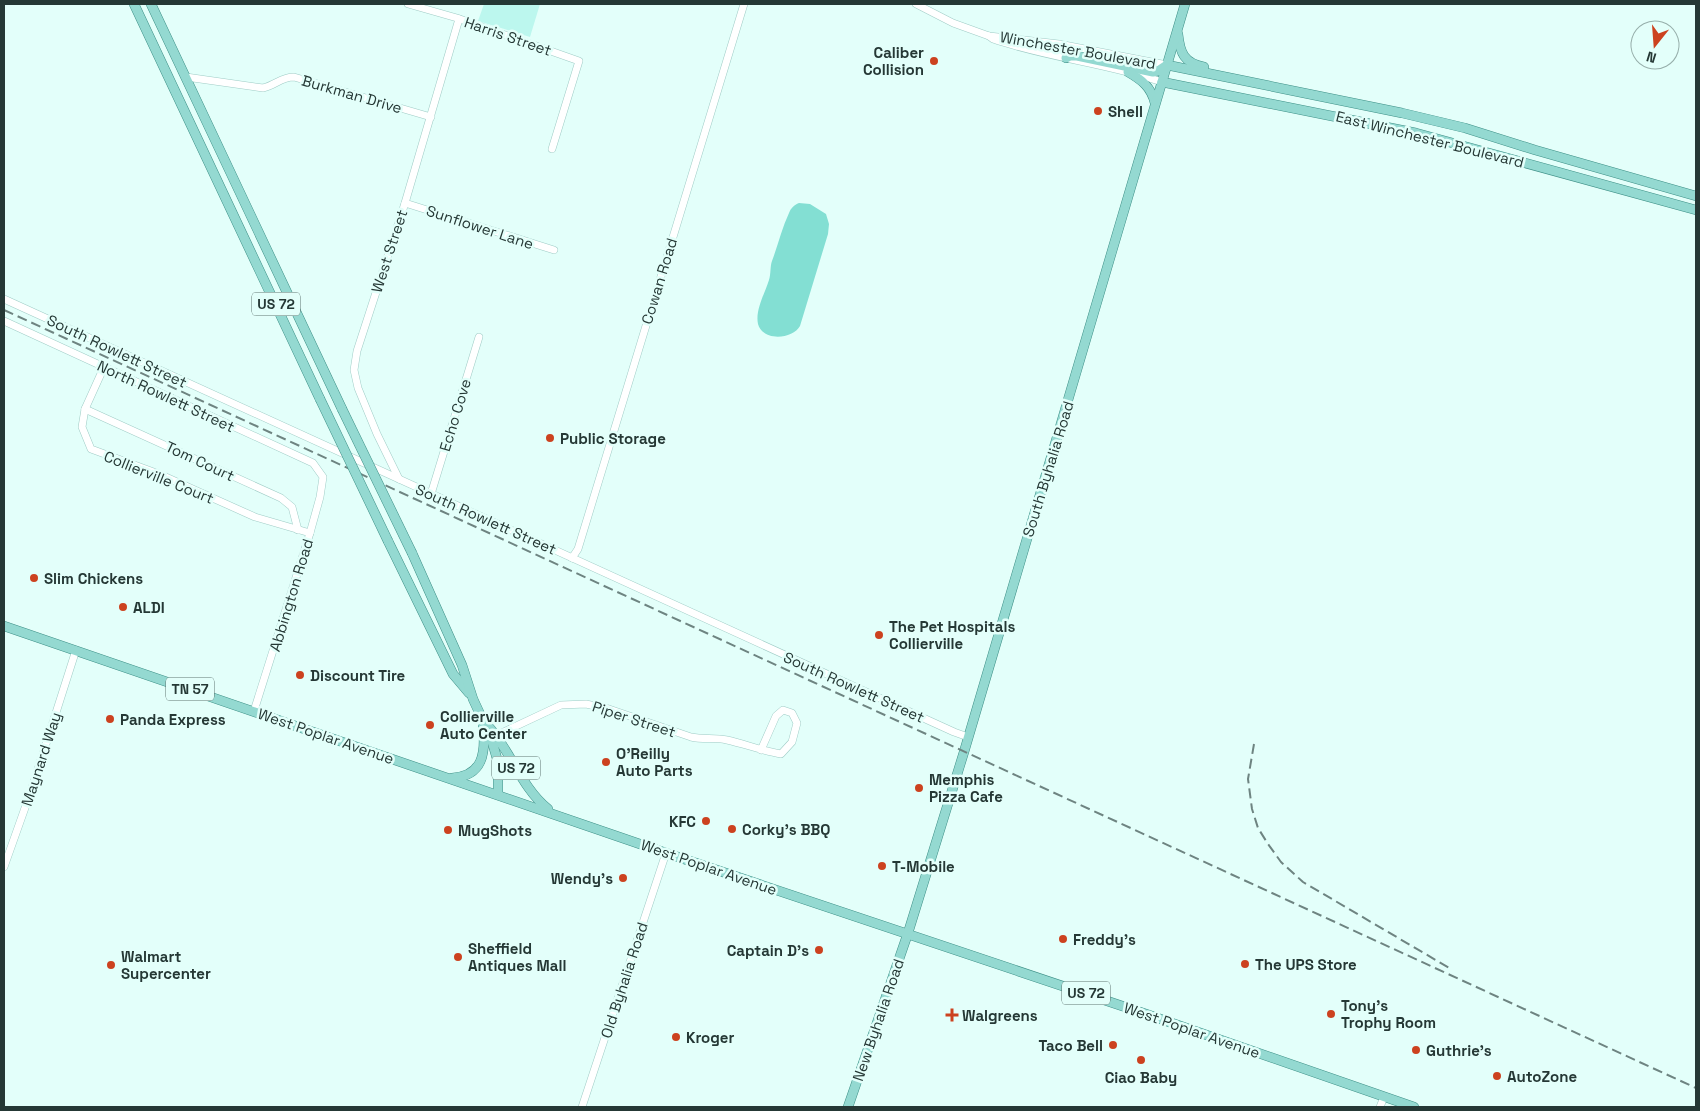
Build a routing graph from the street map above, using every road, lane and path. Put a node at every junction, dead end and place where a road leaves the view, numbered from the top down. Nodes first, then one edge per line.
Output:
1 (134, 4) edge
2 (151, 4) edge
3 (408, 4) edge
4 (744, 4) edge
5 (916, 4) edge
6 (422, 6) edge
7 (1184, 7) edge
8 (459, 19) junction
9 (1177, 30) junction
10 (989, 36) junction
11 (1066, 58) junction
12 (1167, 65) junction
13 (1128, 72) junction
14 (186, 77) junction
15 (1162, 82) junction
16 (1286, 88) junction
17 (1347, 101) junction
18 (1155, 103) junction
19 (1336, 116) junction
20 (431, 117) junction
21 (552, 149) dead end
22 (1696, 196) edge
23 (405, 203) junction
24 (246, 205) junction
25 (231, 209) junction
26 (1696, 210) edge
27 (554, 250) dead end
28 (4, 299) edge
29 (4, 321) edge
30 (479, 336) dead end
31 (104, 367) junction
32 (85, 408) junction
33 (324, 477) joint
34 (399, 479) junction
35 (431, 494) junction
36 (298, 530) junction
37 (310, 533) junction
38 (572, 558) junction
39 (4, 626) edge
40 (76, 650) junction
41 (474, 700) junction
42 (254, 711) junction
43 (968, 737) junction
44 (491, 738) junction
45 (761, 750) junction
46 (449, 778) junction
47 (498, 794) junction
48 (553, 813) junction
49 (666, 852) junction
50 (4, 867) edge
51 (908, 933) junction
52 (1384, 1097) junction
53 (582, 1107) edge
54 (848, 1107) edge
55 (1380, 1107) edge
56 (1414, 1107) edge

1 - 25 main road, US 72
2 - 14 main road, US 72
3 - 6 street, Harris Street
4 - 38 street, Cowan Road
5 - 10 street, Winchester Boulevard
6 - 8 street, Harris Street
7 - 9 main road, South Byhalia Road
8 - 20 street, West Street
8 - 21 street, Harris Street
9 - 12 main road, South Byhalia Road
9 - 16 main road
10 - 11 street, Winchester Boulevard
10 - 12 street, Winchester Boulevard
11 - 12 main road
11 - 13 street, Winchester Boulevard
12 - 15 main road, South Byhalia Road
12 - 16 main road, East Winchester Boulevard
13 - 15 street, Winchester Boulevard
13 - 18 main road
14 - 20 street, Burkman Drive
14 - 24 main road, US 72
15 - 16 main road
15 - 18 main road, South Byhalia Road
15 - 19 main road, East Winchester Boulevard
16 - 17 main road, East Winchester Boulevard
17 - 19 main road
17 - 22 main road, East Winchester Boulevard
18 - 43 main road, South Byhalia Road
19 - 26 main road, East Winchester Boulevard
20 - 23 street, West Street
23 - 27 street, Sunflower Lane
23 - 34 street, West Street
24 - 25 main road
24 - 41 main road, US 72, bridge
25 - 41 main road, US 72, bridge
28 - 34 street, South Rowlett Street
29 - 31 street, North Rowlett Street
30 - 35 street, Echo Cove
31 - 32 street, Collierville Court
31 - 33 street, North Rowlett Street
32 - 36 street, Tom Court
32 - 36 street, Collierville Court
33 - 37 street, Abbington Road
34 - 35 street, South Rowlett Street
35 - 38 street, South Rowlett Street
36 - 37 street, Collierville Court
37 - 42 street, Abbington Road
38 - 43 street, South Rowlett Street
39 - 40 main road, West Poplar Avenue / TN 57
40 - 42 main road, West Poplar Avenue / TN 57
40 - 50 street, Maynard Way
41 - 44 main road, US 72
42 - 46 main road, West Poplar Avenue / TN 57
43 - 51 main road, South Byhalia Road
44 - 45 street, Piper Street
44 - 46 main road
44 - 47 main road, US 72
44 - 48 main road, US 72
45 - 45 street, Piper Street
46 - 47 main road, West Poplar Avenue / TN 57
47 - 48 main road, West Poplar Avenue / US 72
48 - 49 main road, West Poplar Avenue / US 72
49 - 51 main road, West Poplar Avenue / US 72
49 - 53 street, Old Byhalia Road
51 - 52 main road, West Poplar Avenue / US 72
51 - 54 main road, New Byhalia Road
52 - 55 street
52 - 56 main road, West Poplar Avenue / US 72

